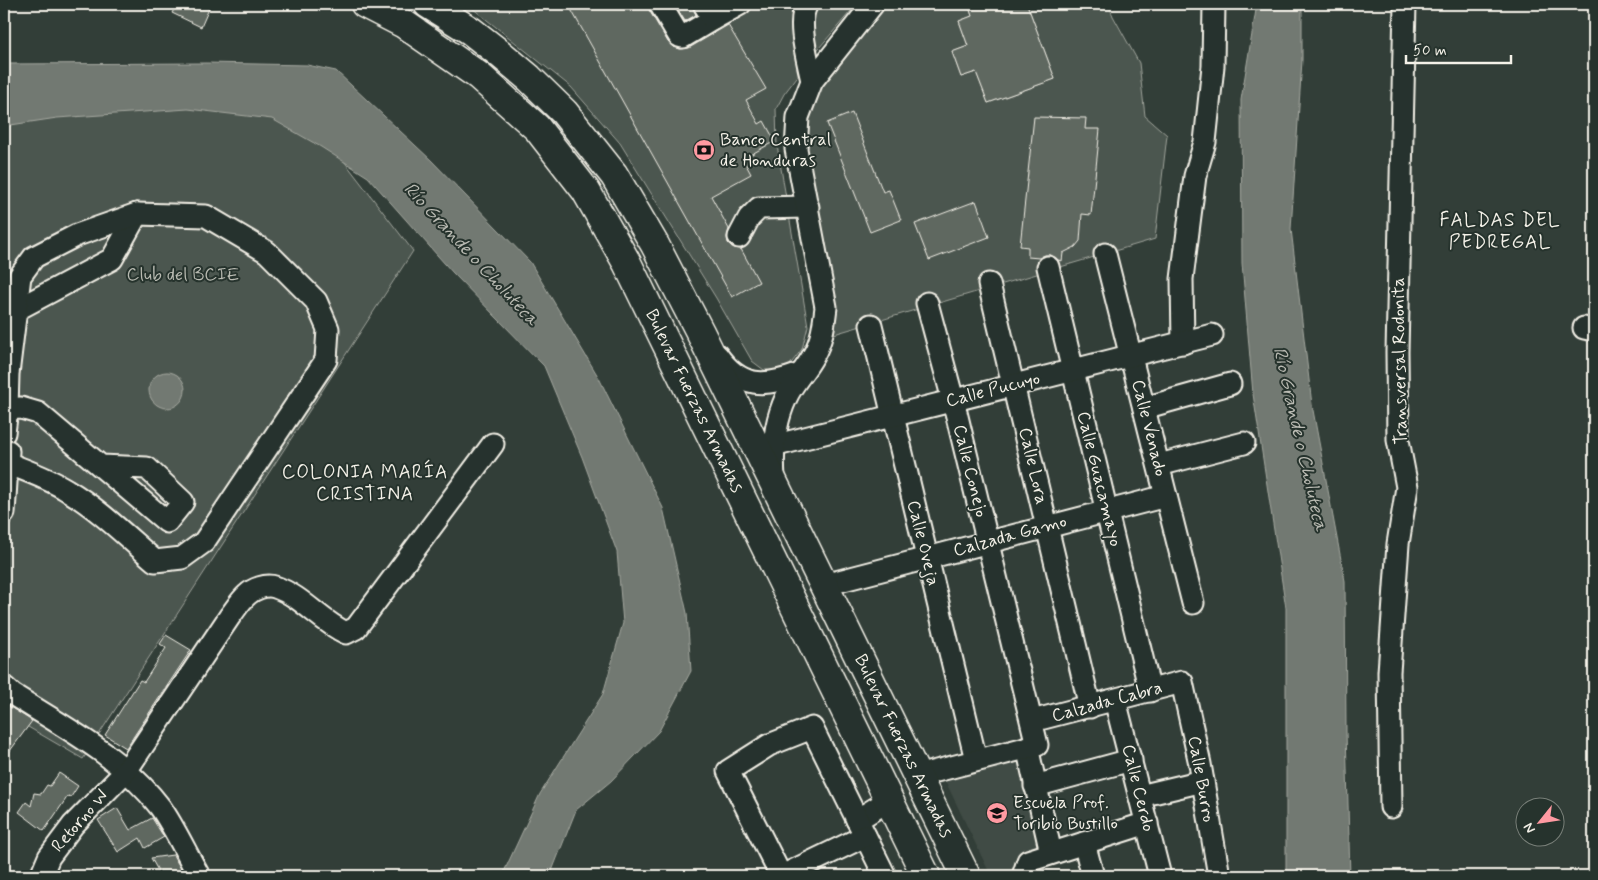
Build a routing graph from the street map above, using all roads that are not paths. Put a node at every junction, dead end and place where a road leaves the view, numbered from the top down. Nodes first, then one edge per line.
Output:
1 (365, 4) edge
2 (428, 4) edge
3 (660, 4) edge
4 (740, 4) edge
5 (873, 4) edge
6 (1214, 4) edge
7 (1405, 4) edge
8 (805, 5) edge
9 (708, 12) edge
10 (812, 81) junction
11 (808, 207) junction
12 (137, 214) junction
13 (739, 237) dead end
14 (1105, 254) dead end
15 (1048, 267) dead end
16 (989, 284) dead end
17 (927, 303) dead end
18 (16, 310) junction
19 (871, 326) dead end
20 (700, 332) junction
21 (1212, 335) dead end
22 (1183, 343) junction
23 (1131, 356) junction
24 (1073, 370) junction
25 (800, 374) junction
26 (1230, 384) dead end
27 (1013, 385) junction
28 (953, 400) junction
29 (1144, 408) junction
30 (7, 409) junction
31 (892, 416) junction
32 (4, 434) edge
33 (1244, 443) dead end
34 (493, 444) dead end
35 (773, 446) junction
36 (7, 463) junction
37 (1159, 465) junction
38 (100, 466) dead end
39 (774, 481) junction
40 (1166, 496) junction
41 (1107, 511) junction
42 (4, 513) edge
43 (1047, 526) junction
44 (988, 542) junction
45 (926, 558) junction
46 (824, 585) junction
47 (1194, 603) dead end
48 (1182, 682) joint
49 (4, 687) edge
50 (1150, 691) junction
51 (1116, 700) junction
52 (1090, 706) junction
53 (1032, 722) junction
54 (1027, 747) junction
55 (976, 760) junction
56 (1131, 760) junction
57 (126, 771) junction
58 (917, 776) junction
59 (1203, 781) junction
60 (1035, 786) junction
61 (1140, 796) junction
62 (889, 800) junction
63 (1391, 807) dead end
64 (1147, 823) junction
65 (861, 828) junction
66 (1084, 843) junction
67 (1051, 853) junction
68 (41, 876) edge
69 (199, 876) edge
70 (781, 876) edge
71 (885, 876) edge
72 (926, 876) edge
73 (966, 876) edge
74 (1023, 876) edge
75 (1093, 876) edge
76 (1160, 876) edge
77 (1218, 876) edge

1 - 62 highway, Bulevar Fuerzas Armadas
2 - 20 highway, Bulevar Fuerzas Armadas
3 - 9 street
4 - 9 street
5 - 10 street
6 - 22 street
7 - 63 street, Transversal Rodonita
8 - 10 street
10 - 11 street
11 - 13 street
11 - 25 street
12 - 18 street
12 - 18 street
12 - 36 street
14 - 23 street, Calle Venado
15 - 24 street, Calle Guacamayo
16 - 27 street, Calle Lora
17 - 28 street, Calle Conejo
18 - 30 street
19 - 31 street, Calle Oveja
20 - 25 street
20 - 39 highway, Bulevar Fuerzas Armadas
21 - 22 street, Calle Pucuyo
22 - 23 street, Calle Pucuyo
23 - 24 street, Calle Pucuyo
23 - 29 street, Calle Venado
24 - 27 street, Calle Pucuyo
24 - 41 street, Calle Guacamayo
25 - 35 street
26 - 29 street
27 - 28 street, Calle Pucuyo
27 - 43 street, Calle Lora
28 - 31 street, Calle Pucuyo
28 - 44 street, Calle Conejo
29 - 37 street, Calle Venado
30 - 32 street
30 - 38 street
31 - 35 street, Calle Pucuyo
31 - 45 street, Calle Oveja
32 - 36 street
33 - 37 street
34 - 57 street, Retorno W
35 - 39 street
36 - 42 street
37 - 40 street, Calle Venado
39 - 46 highway, Bulevar Fuerzas Armadas
40 - 41 street, Calzada Gamo
40 - 47 street, Calle Venado
41 - 43 street, Calzada Gamo
41 - 50 street, Calle Guacamayo
43 - 44 street, Calzada Gamo
43 - 52 street, Calle Lora
44 - 45 street, Calzada Gamo
44 - 53 street, Calle Conejo
45 - 46 street, Calzada Gamo
45 - 55 street, Calle Oveja
46 - 58 highway, Bulevar Fuerzas Armadas
48 - 50 street, Calzada Cabra
48 - 59 street, Calle Burro
49 - 57 street
50 - 51 street, Calzada Cabra
51 - 52 street, Calzada Cabra
51 - 56 street, Calle Cerdo
52 - 53 street, Calzada Cabra
53 - 54 street, Calle Conejo
54 - 55 street
54 - 60 street
55 - 58 street
56 - 60 street
56 - 61 street, Calle Cerdo
57 - 68 street, Retorno W
57 - 69 street
58 - 73 highway, Bulevar Fuerzas Armadas
59 - 61 street
59 - 77 street, Calle Burro
60 - 67 street
61 - 64 street, Calle Cerdo
62 - 65 street
62 - 72 highway, Bulevar Fuerzas Armadas
64 - 66 street
64 - 76 street, Calle Cerdo
65 - 70 street
65 - 70 street
65 - 71 street
66 - 67 street
66 - 75 street
67 - 74 street

